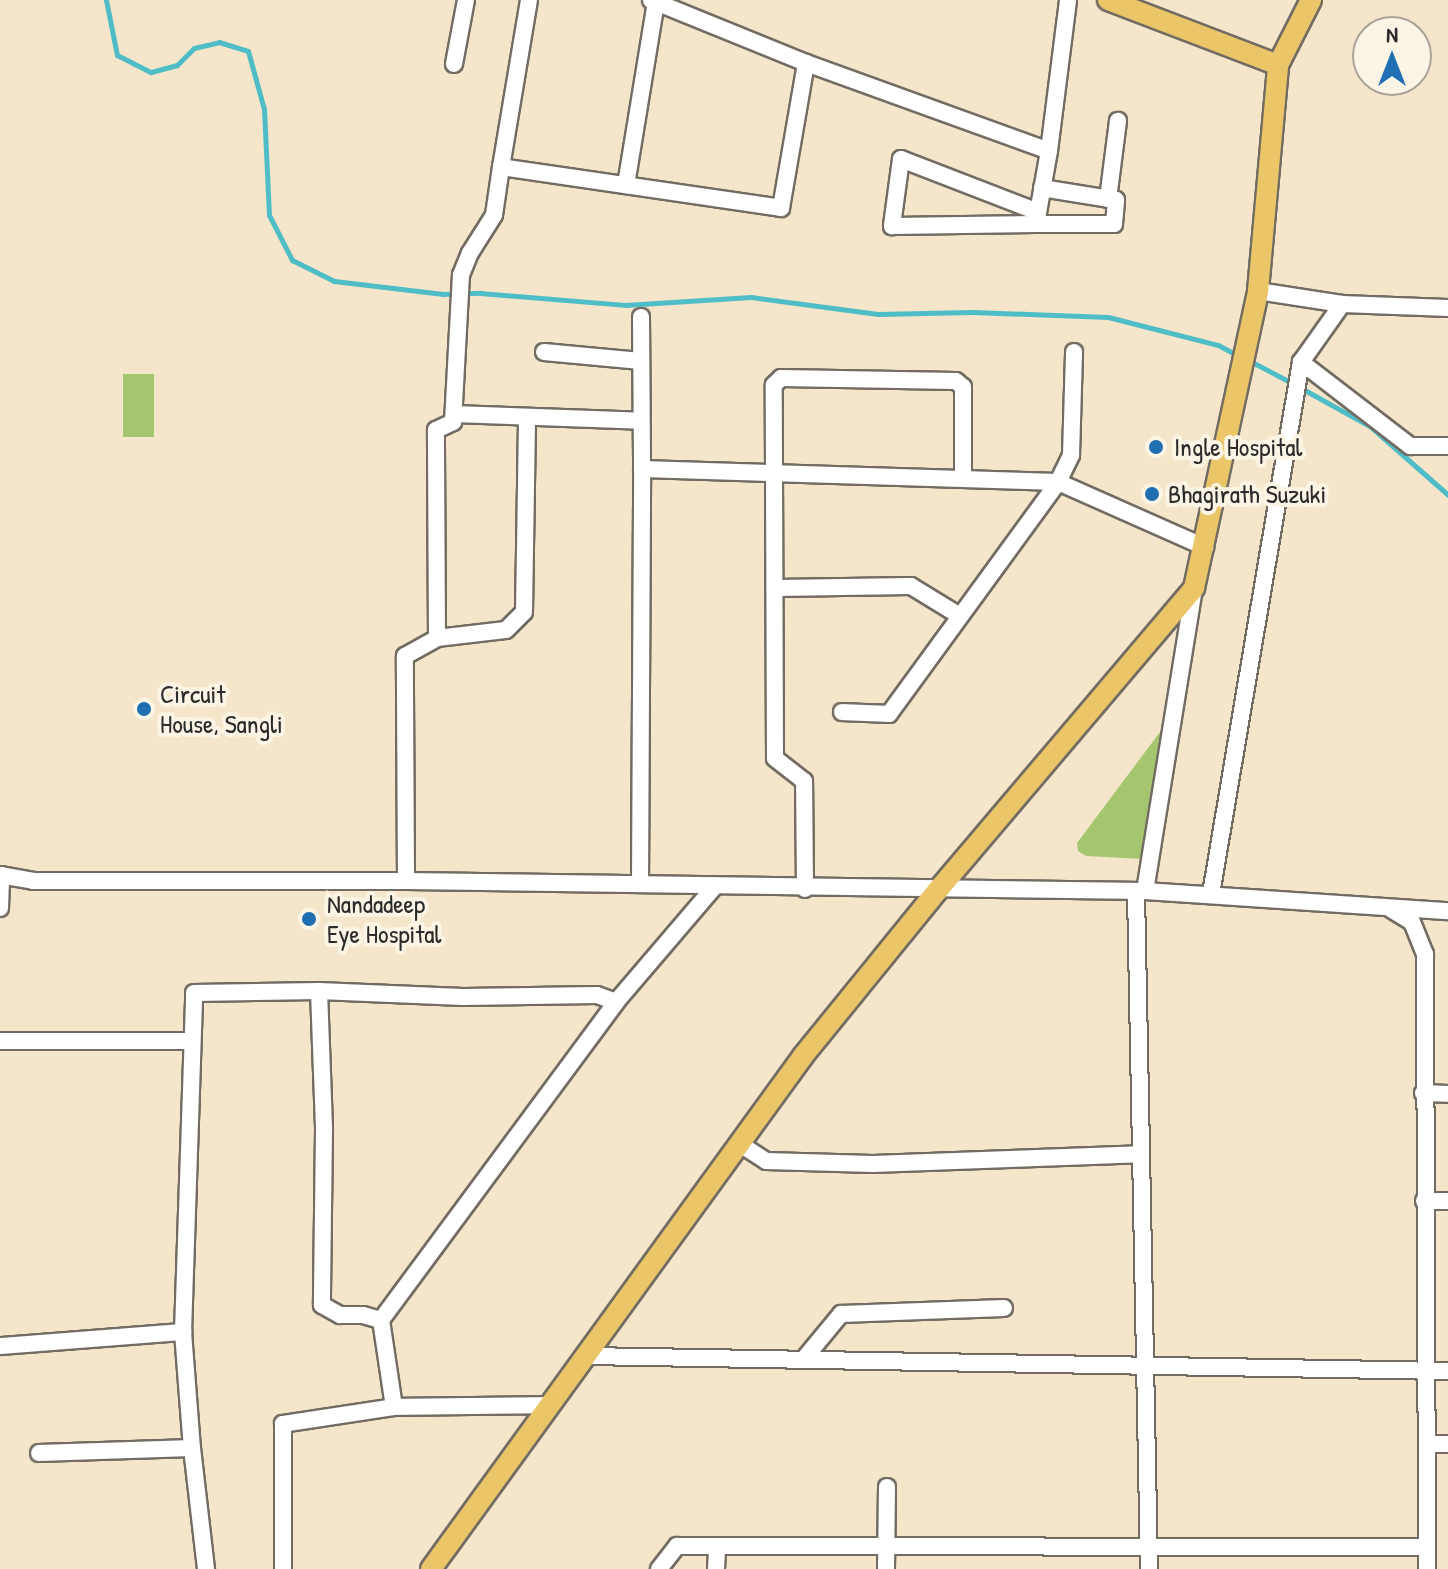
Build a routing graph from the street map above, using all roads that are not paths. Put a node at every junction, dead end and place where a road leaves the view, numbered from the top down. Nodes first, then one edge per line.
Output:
1 (466, 0) edge
2 (529, 0) edge
3 (1068, 0) edge
4 (1108, 0) edge
5 (1311, 0) edge
6 (654, 1) edge
7 (806, 63) junction
8 (454, 64) dead end
9 (1278, 65) junction
10 (1118, 121) dead end
11 (1049, 151) junction
12 (501, 167) junction
13 (626, 185) junction
14 (1042, 188) junction
15 (1108, 199) junction
16 (1037, 218) junction
17 (1258, 291) junction
18 (1342, 304) junction
19 (1448, 308) edge
20 (641, 317) dead end
21 (544, 352) dead end
22 (1074, 352) dead end
23 (641, 361) junction
24 (1301, 362) junction
25 (454, 414) junction
26 (527, 417) junction
27 (641, 421) junction
28 (1448, 446) edge
29 (642, 469) junction
30 (776, 473) junction
31 (963, 479) junction
32 (1058, 482) junction
33 (1205, 547) junction
34 (776, 588) junction
35 (1194, 588) junction
36 (960, 616) junction
37 (437, 638) junction
38 (842, 712) dead end
39 (1, 875) edge
40 (406, 881) junction
41 (640, 884) junction
42 (715, 886) junction
43 (805, 889) junction
44 (938, 890) junction
45 (1140, 891) junction
46 (1211, 894) junction
47 (0, 908) edge
48 (1391, 910) junction
49 (1448, 911) edge
50 (319, 991) junction
51 (616, 1002) junction
52 (0, 1041) edge
53 (190, 1041) junction
54 (1423, 1093) junction
55 (1448, 1094) edge
56 (740, 1144) junction
57 (1140, 1154) junction
58 (1424, 1201) junction
59 (1448, 1201) edge
60 (1004, 1308) dead end
61 (381, 1320) junction
62 (183, 1332) junction
63 (0, 1346) edge
64 (586, 1356) junction
65 (803, 1360) junction
66 (1142, 1365) junction
67 (1448, 1371) edge
68 (1426, 1372) junction
69 (550, 1405) junction
70 (394, 1407) junction
71 (1427, 1444) junction
72 (1448, 1444) edge
73 (192, 1448) junction
74 (39, 1453) dead end
75 (887, 1487) dead end
76 (1147, 1544) junction
77 (885, 1547) junction
78 (1426, 1547) junction
79 (717, 1548) junction
80 (206, 1569) edge
81 (283, 1569) edge
82 (431, 1569) edge
83 (659, 1569) edge
84 (716, 1569) edge
85 (886, 1569) edge
86 (1149, 1569) edge
87 (1427, 1569) edge

1 - 8 street
2 - 12 street
3 - 11 street
4 - 9 main road
5 - 9 main road
6 - 7 street
6 - 13 street
7 - 11 street
7 - 13 street
9 - 17 main road
10 - 15 street
11 - 14 street
12 - 13 street
12 - 25 street
14 - 15 street
14 - 16 street
15 - 16 street
16 - 16 street
17 - 18 street
17 - 33 main road
18 - 19 street
18 - 24 street
20 - 23 street
21 - 23 street
22 - 32 street
23 - 27 street
24 - 28 street
24 - 46 street
25 - 26 street
25 - 37 street
26 - 27 street
26 - 37 street
27 - 29 street
29 - 30 street
29 - 41 street
30 - 31 street
30 - 31 street
30 - 34 street
31 - 32 street
32 - 33 street
32 - 36 street
33 - 35 main road
34 - 36 street
34 - 43 street
35 - 44 main road
35 - 45 street
36 - 38 street
37 - 40 street
39 - 40 street
39 - 47 street
40 - 41 street
41 - 42 street
42 - 43 street
42 - 51 street
43 - 44 street
44 - 45 street
44 - 56 main road
45 - 46 street
45 - 57 street
46 - 48 street
48 - 49 street
48 - 54 street
50 - 51 street
50 - 53 street
50 - 61 street
51 - 61 street
52 - 53 street
53 - 62 street
54 - 55 street
54 - 58 street
56 - 57 street
56 - 64 main road
57 - 66 street
58 - 59 street
58 - 68 street
60 - 65 street
61 - 70 street
62 - 63 street
62 - 73 street
64 - 65 street
64 - 69 main road
65 - 66 street
66 - 68 street
66 - 76 street
67 - 68 street
68 - 71 street
69 - 70 street
69 - 82 main road
70 - 81 street
71 - 72 street
71 - 78 street
73 - 74 street
73 - 80 street
75 - 77 street
76 - 77 street
76 - 78 street
76 - 86 street
77 - 79 street
77 - 85 street
78 - 87 street
79 - 83 street
79 - 84 street

